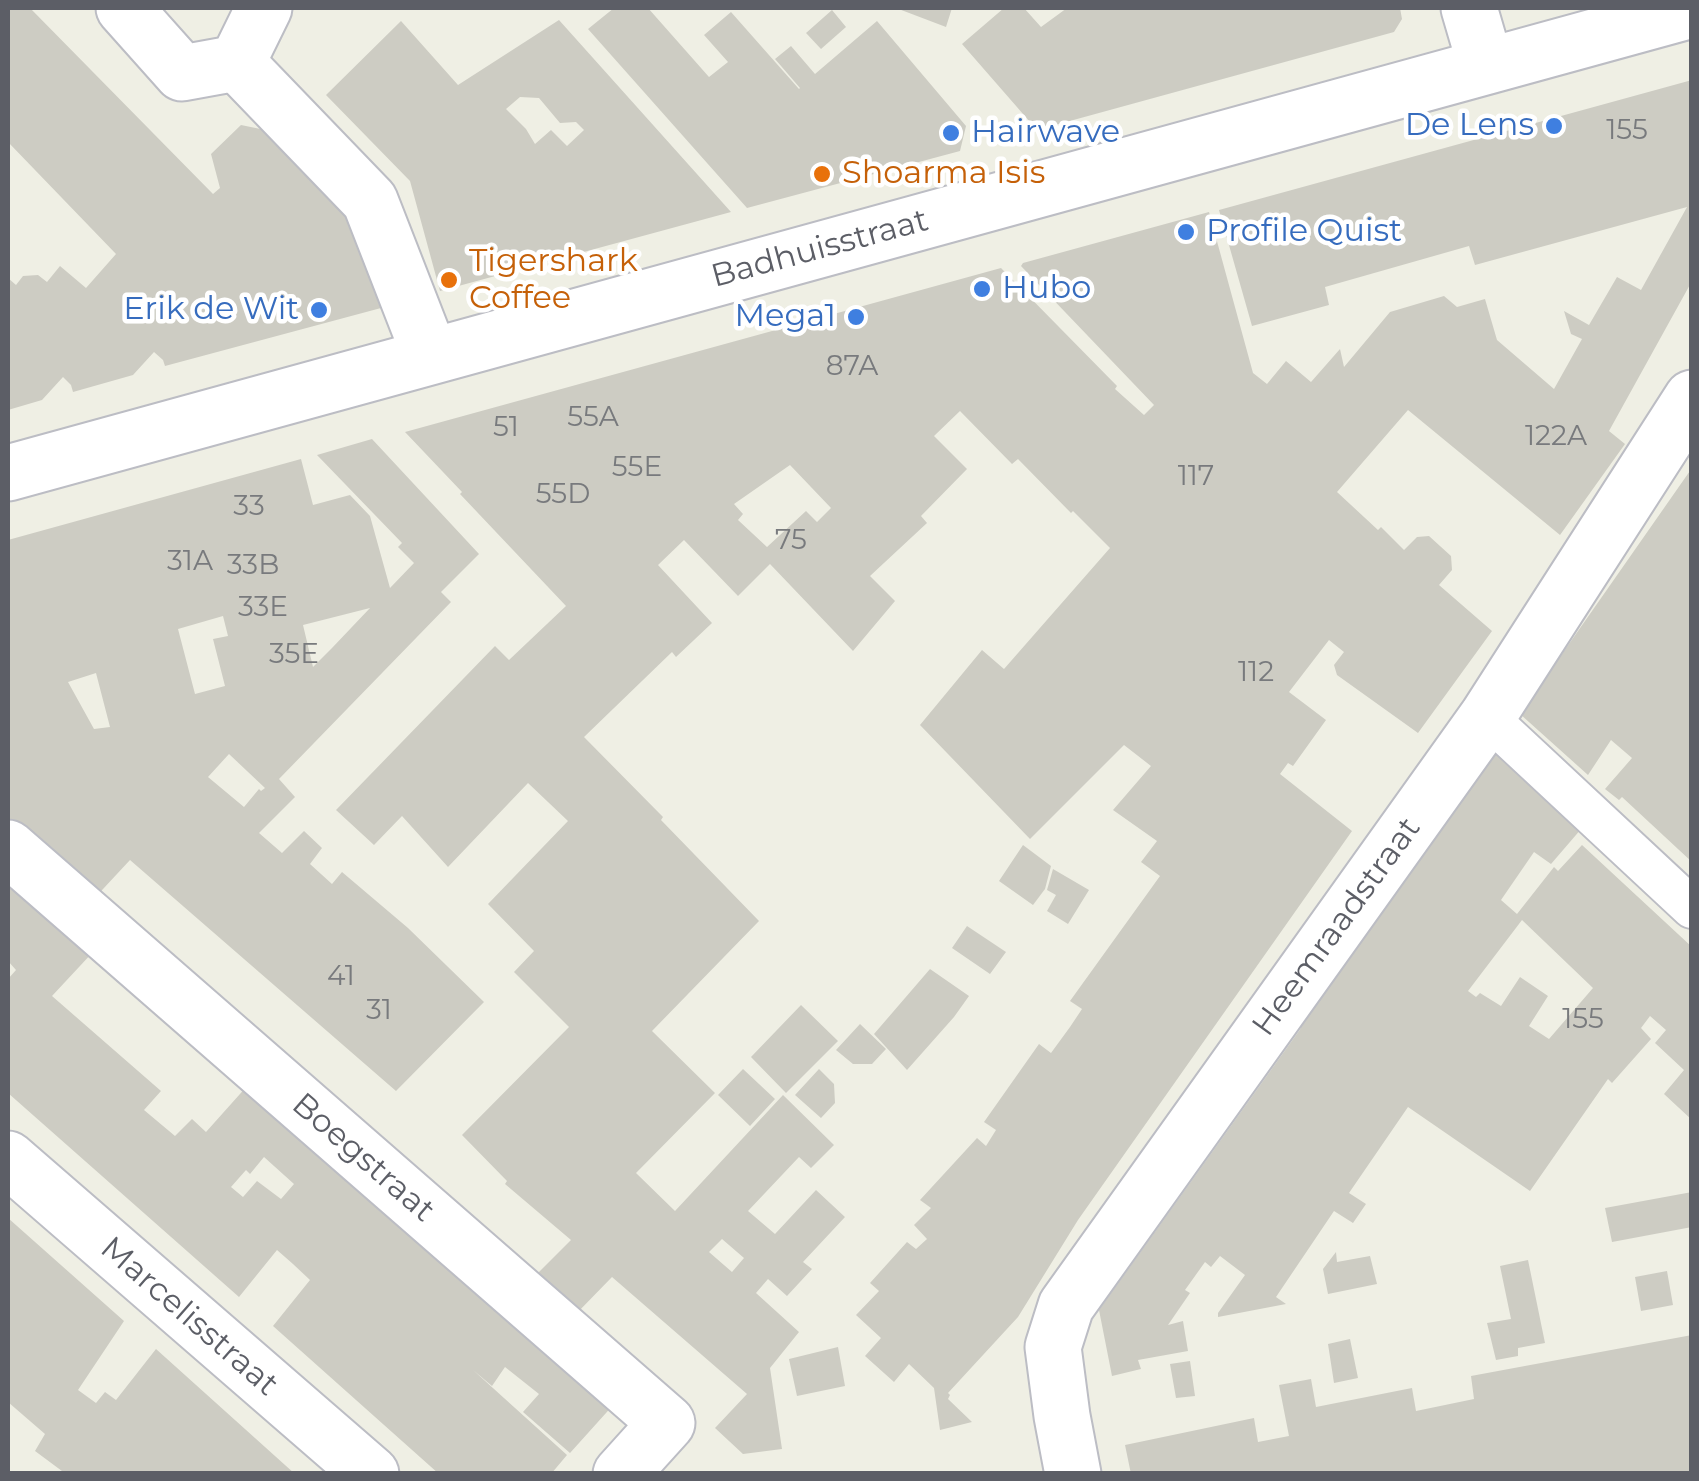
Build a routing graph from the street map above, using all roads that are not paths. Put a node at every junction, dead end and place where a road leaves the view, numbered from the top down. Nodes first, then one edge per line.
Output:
1 (124, 8) edge
2 (265, 8) edge
3 (1469, 8) edge
4 (1692, 10) edge
5 (236, 62) junction
6 (1486, 66) junction
7 (430, 356) junction
8 (1692, 398) edge
9 (8, 473) edge
10 (1487, 717) junction
11 (8, 848) edge
12 (1692, 908) edge
13 (8, 1159) edge
14 (372, 1474) edge
15 (622, 1474) edge
16 (1073, 1474) edge

1 - 5 street
2 - 5 street
3 - 6 street
4 - 6 street, Badhuisstraat
5 - 7 street
6 - 7 street, Badhuisstraat
7 - 9 street, Badhuisstraat
8 - 10 street, Heemraadstraat
10 - 12 lane
10 - 16 street, Heemraadstraat
11 - 15 street, Boegstraat
13 - 14 street, Marcelisstraat

